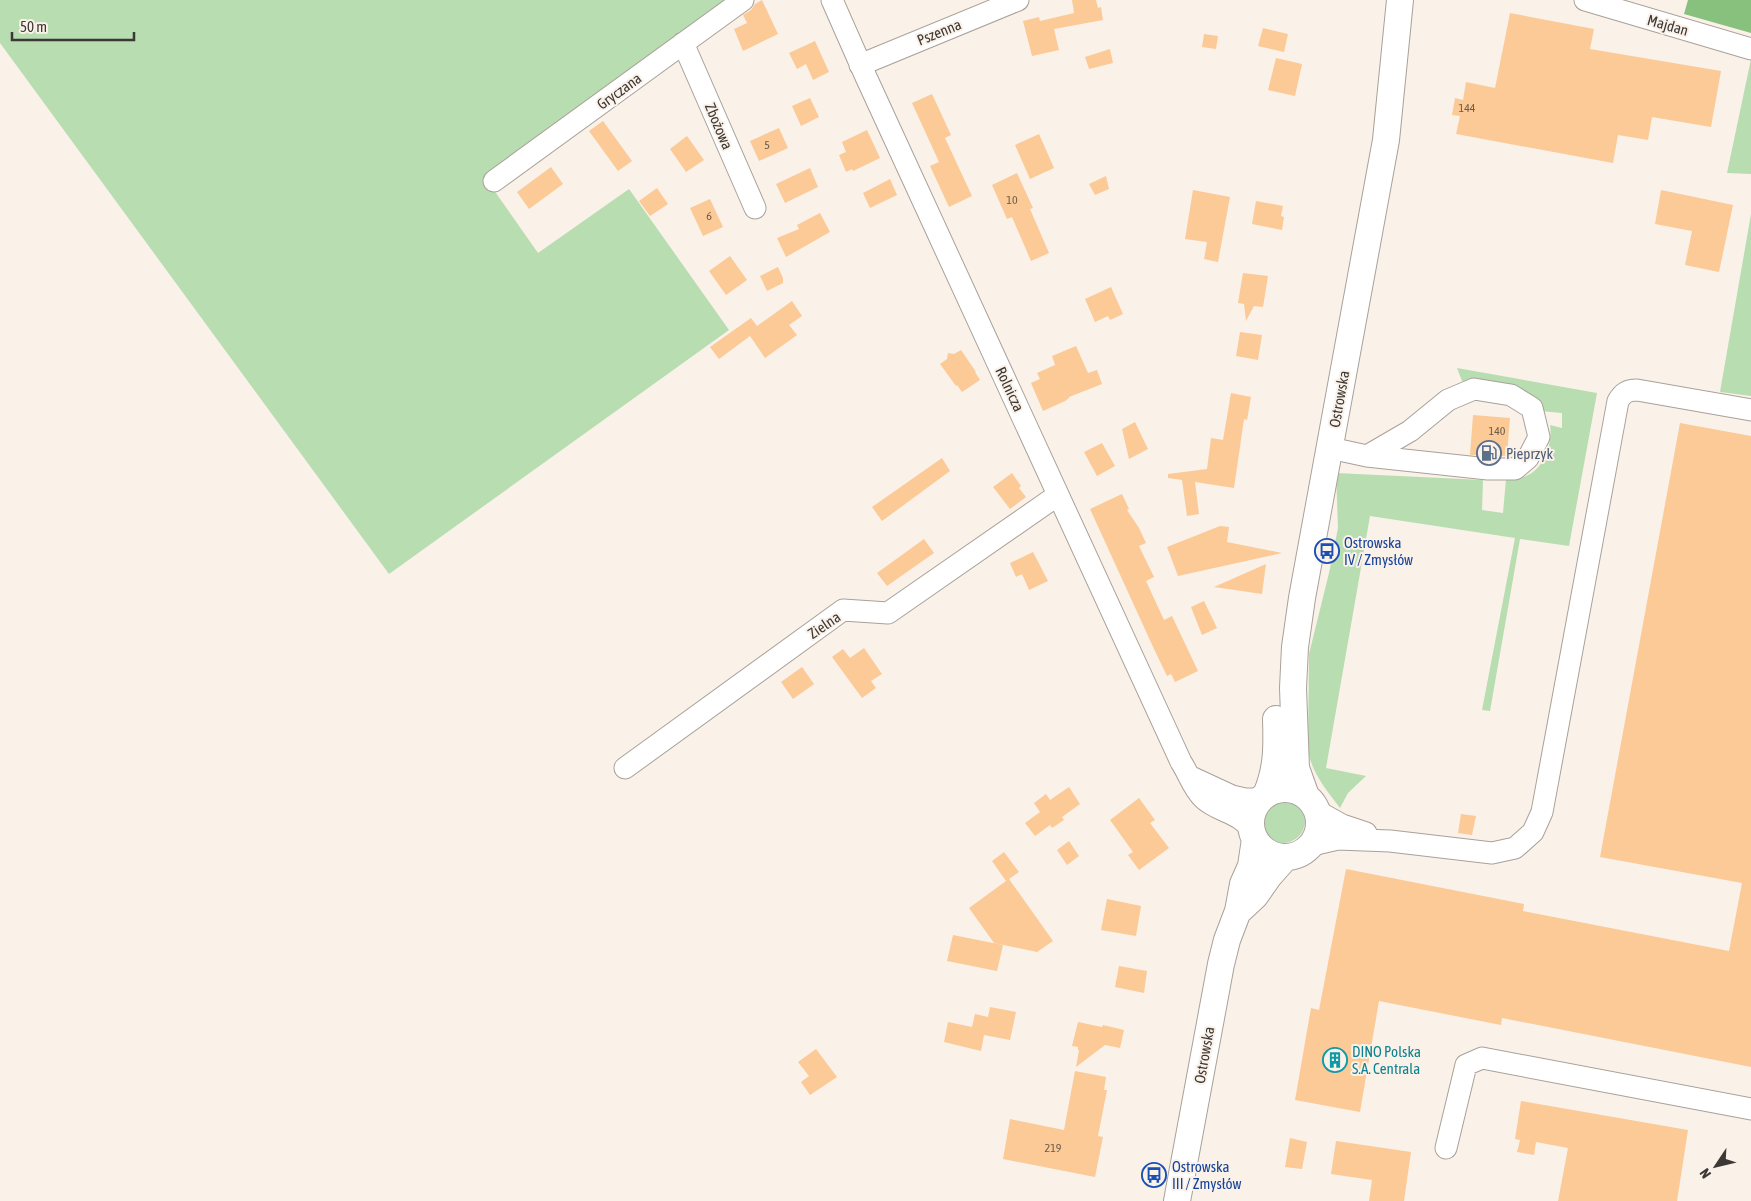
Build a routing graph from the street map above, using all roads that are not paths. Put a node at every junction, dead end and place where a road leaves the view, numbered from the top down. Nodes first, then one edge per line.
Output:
1 (743, 0) edge
2 (832, 0) edge
3 (1018, 0) edge
4 (1382, 0) edge
5 (1400, 0) edge
6 (1584, 0) edge
7 (683, 43) junction
8 (1751, 49) edge
9 (860, 65) junction
10 (494, 181) dead end
11 (755, 208) dead end
12 (1751, 410) edge
13 (1330, 448) junction
14 (1367, 456) junction
15 (1058, 495) junction
16 (625, 768) dead end
17 (1191, 777) junction
18 (1263, 797) junction
19 (1311, 803) junction
20 (1253, 833) junction
21 (1390, 841) junction
22 (1312, 845) junction
23 (1285, 858) junction
24 (1238, 911) junction
25 (1751, 1109) edge
26 (1446, 1148) dead end
27 (1177, 1201) edge

1 - 7 street, Gryczana
2 - 9 street, Rolnicza
3 - 9 street, Pszenna
4 - 18 main road, Ostrowska
5 - 13 main road, Ostrowska
6 - 8 street, Majdan
7 - 10 street, Gryczana
7 - 11 street, Zbożowa
9 - 15 street, Rolnicza
12 - 21 street
13 - 14 street
13 - 19 main road, Ostrowska
14 - 14 street
15 - 16 street, Zielna
15 - 17 street, Rolnicza
17 - 18 street
17 - 20 street, Rolnicza
18 - 19 main road
18 - 20 main road
19 - 21 street
19 - 22 main road
20 - 23 main road
20 - 24 main road, Ostrowska
21 - 22 street
22 - 23 main road
23 - 24 main road, Ostrowska
24 - 27 main road, Ostrowska
25 - 26 street

